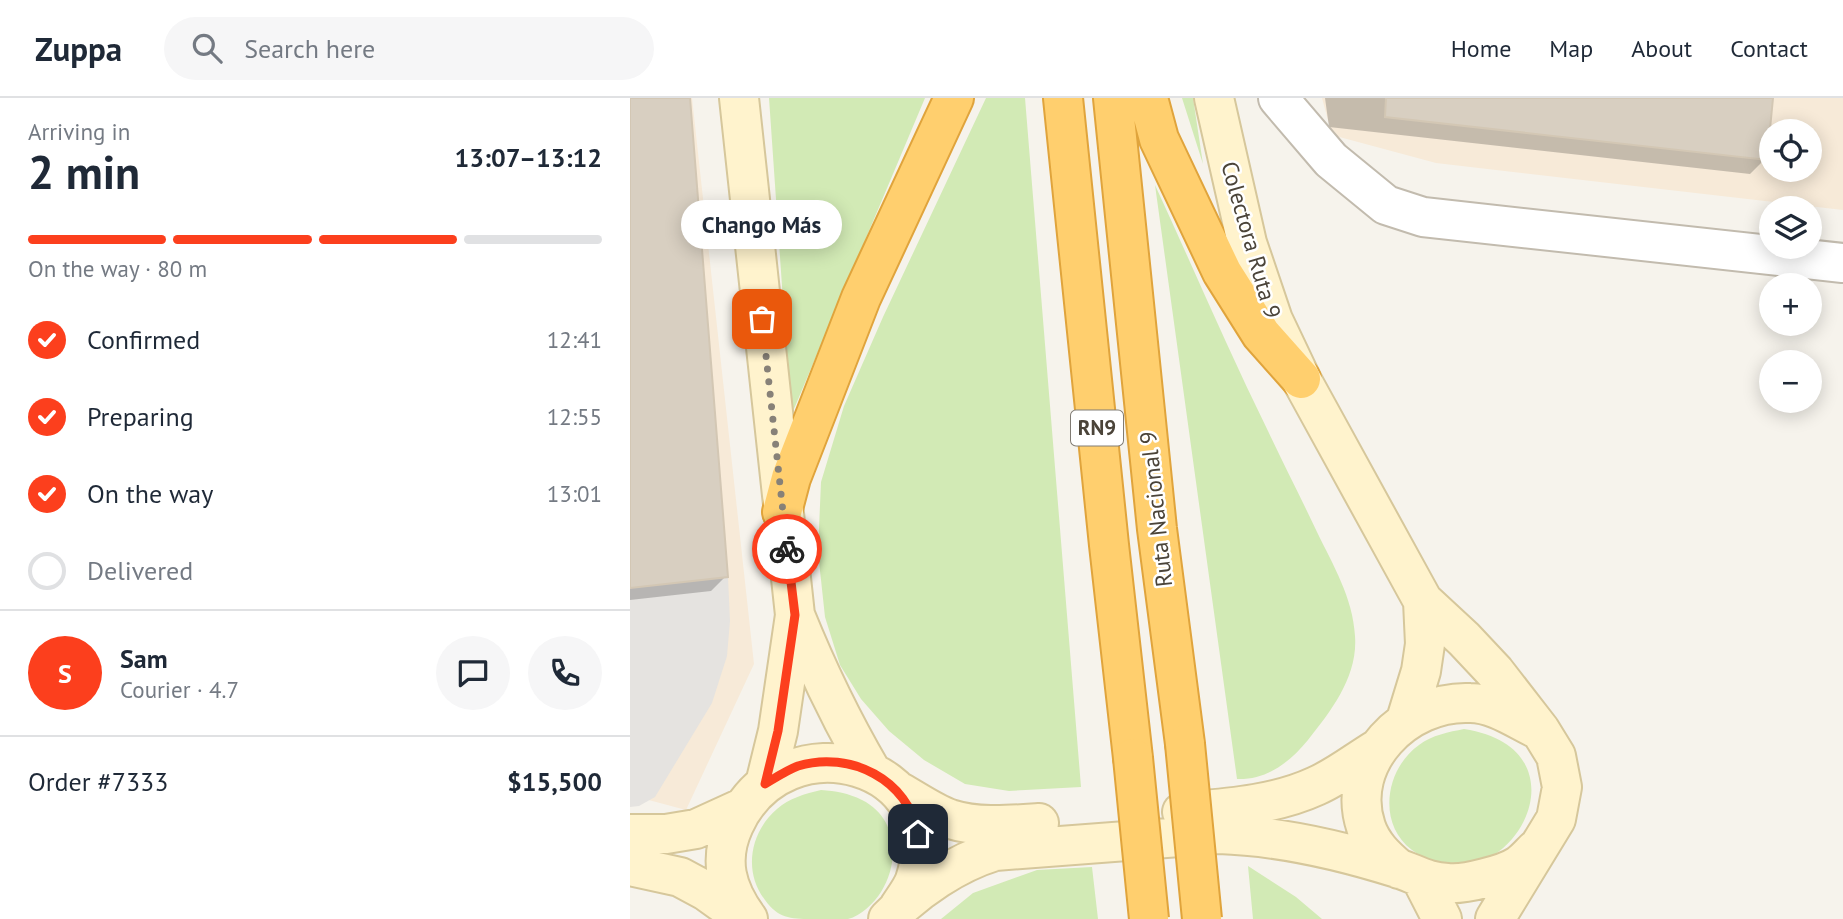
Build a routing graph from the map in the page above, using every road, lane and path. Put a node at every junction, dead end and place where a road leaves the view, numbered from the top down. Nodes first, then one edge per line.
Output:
1 (739, 98) edge
2 (954, 98) edge
3 (1062, 98) edge
4 (1112, 98) edge
5 (1148, 98) edge
6 (1214, 98) edge
7 (1278, 98) edge
8 (1843, 263) edge
9 (1301, 379) junction
10 (782, 512) junction
11 (1423, 601) junction
12 (795, 615) junction
13 (1406, 720) junction
14 (1540, 730) junction
15 (1377, 749) junction
16 (886, 781) junction
17 (753, 796) junction
18 (630, 834) edge
19 (1539, 846) junction
20 (630, 866) edge
21 (1411, 874) junction
22 (893, 914) edge
23 (746, 919) edge
24 (1149, 919) edge
25 (1202, 919) edge
26 (1442, 919) edge
27 (1495, 919) edge

1 - 10 street
2 - 10 highway
3 - 24 highway, RN9, bridge
4 - 25 highway, Ruta Nacional 9 / RN9, bridge
5 - 9 highway
6 - 9 street, Colectora Ruta 9
7 - 8 street
9 - 11 street, Colectora Ruta 9
10 - 12 street
11 - 13 street
11 - 14 street
12 - 16 street
12 - 17 street
13 - 14 street
13 - 15 street
14 - 19 street
15 - 16 street
15 - 21 street
16 - 17 street
16 - 22 street
17 - 18 street
17 - 23 street
19 - 21 street
19 - 27 street
20 - 23 street
21 - 22 street
21 - 26 street

